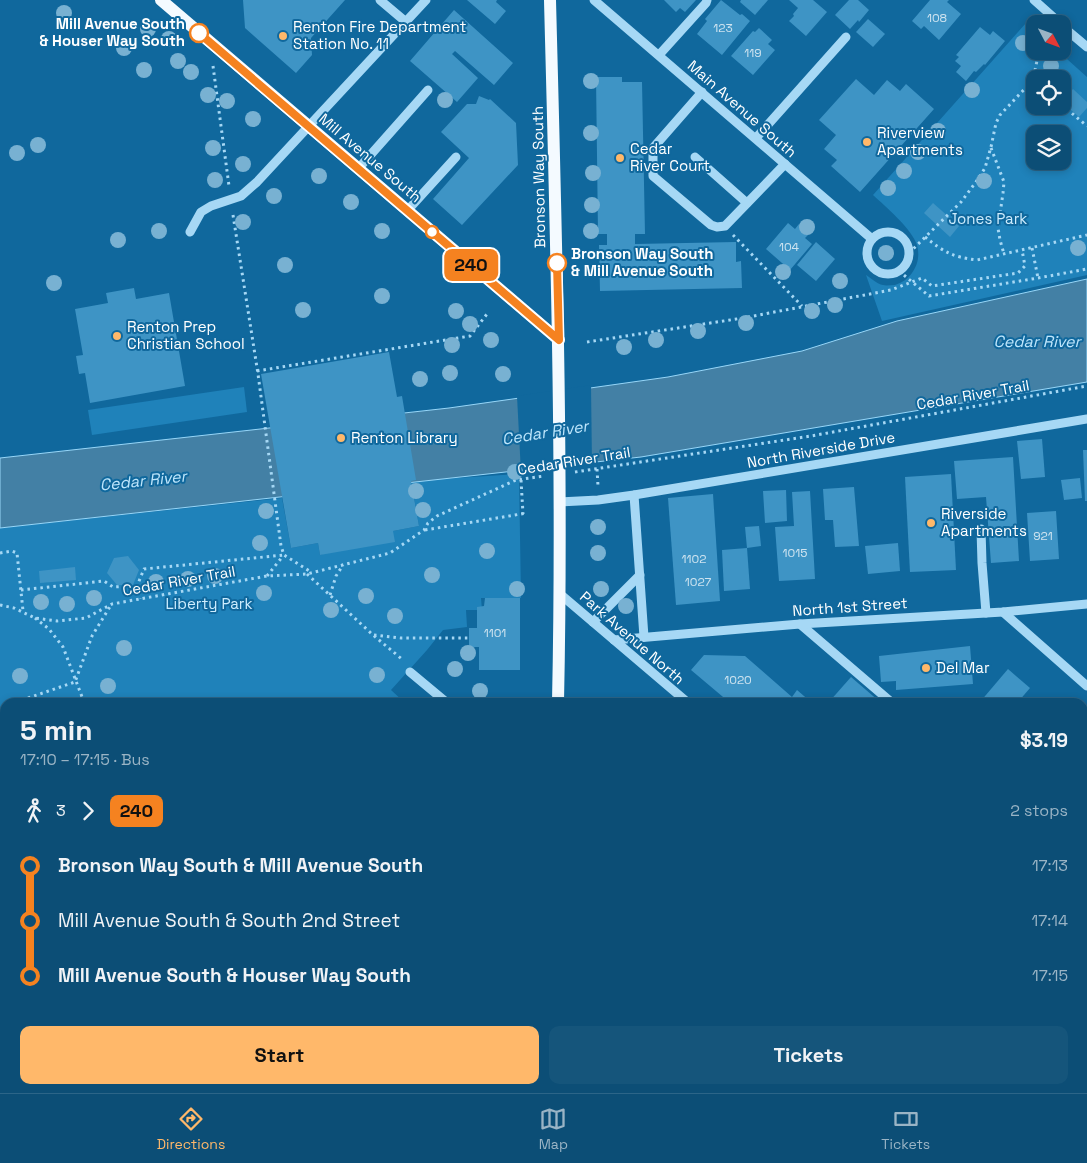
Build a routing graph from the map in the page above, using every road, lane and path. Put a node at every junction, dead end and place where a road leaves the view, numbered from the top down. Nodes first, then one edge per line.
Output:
1 (161, 0) edge
2 (380, 0) edge
3 (426, 0) edge
4 (550, 0) edge
5 (594, 0) edge
6 (707, 0) edge
7 (1034, 0) edge
8 (1051, 15) edge
9 (406, 22) junction
10 (1071, 33) edge
11 (846, 37) dead end
12 (210, 42) junction
13 (1087, 47) edge
14 (659, 55) junction
15 (1026, 89) edge
16 (428, 90) dead end
17 (702, 92) junction
18 (1071, 113) edge
19 (1087, 126) edge
20 (309, 127) junction
21 (756, 138) junction
22 (991, 147) junction
23 (456, 157) dead end
24 (695, 157) dead end
25 (785, 164) junction
26 (358, 169) junction
27 (231, 200) junction
28 (747, 203) junction
29 (407, 210) junction
30 (725, 226) junction
31 (190, 232) dead end
32 (1087, 235) edge
33 (925, 237) junction
34 (872, 239) junction
35 (1032, 248) junction
36 (1022, 250) junction
37 (908, 253) junction
38 (1004, 254) junction
39 (1087, 269) edge
40 (899, 270) junction
41 (1038, 278) junction
42 (912, 282) junction
43 (802, 307) junction
44 (487, 314) dead end
45 (587, 342) dead end
46 (559, 343) junction
47 (257, 373) junction
48 (1087, 386) edge
49 (1087, 419) edge
50 (568, 473) dead end
51 (549, 476) dead end
52 (521, 480) junction
53 (634, 495) junction
54 (559, 502) junction
55 (424, 530) junction
56 (980, 530) dead end
57 (0, 553) edge
58 (284, 555) junction
59 (343, 564) junction
60 (309, 573) junction
61 (640, 575) junction
62 (267, 576) junction
63 (137, 586) junction
64 (21, 590) junction
65 (560, 594) junction
66 (330, 595) junction
67 (140, 599) junction
68 (112, 604) junction
69 (1087, 604) edge
70 (0, 605) edge
71 (23, 612) junction
72 (1004, 612) junction
73 (986, 613) junction
74 (35, 618) junction
75 (593, 622) junction
76 (800, 624) junction
77 (373, 635) junction
78 (644, 637) junction
79 (469, 638) dead end
80 (614, 640) junction
81 (410, 672) joint
82 (75, 682) junction
83 (1087, 686) edge
84 (28, 698) dead end
85 (82, 698) edge
86 (441, 698) edge
87 (558, 698) edge
88 (682, 698) edge
89 (886, 698) edge

1 - 12 main road, Mill Avenue South
2 - 9 street
3 - 9 street
4 - 46 main road, Bronson Way South
5 - 14 street, Main Avenue South
6 - 14 street
7 - 8 street
9 - 20 street
10 - 13 street
11 - 21 street
12 - 20 main road, Mill Avenue South
12 - 27 path
14 - 17 street, Main Avenue South
15 - 22 path
16 - 26 street
17 - 21 street, Main Avenue South
17 - 30 street
18 - 19 path
20 - 26 main road, Mill Avenue South
20 - 27 street
21 - 25 street, Main Avenue South
22 - 33 path
22 - 38 path
23 - 29 street
24 - 28 street
25 - 28 street
25 - 34 street, Main Avenue South
26 - 29 main road, Mill Avenue South
27 - 31 street
27 - 47 path
28 - 30 street
29 - 46 main road, Mill Avenue South
30 - 43 path
32 - 35 path
33 - 37 path
33 - 38 path
34 - 37 street
34 - 40 street
35 - 36 path
35 - 41 path
36 - 38 path
36 - 42 path
37 - 40 street
39 - 41 path
40 - 42 path
41 - 42 path
42 - 43 path
43 - 45 path
44 - 47 path
46 - 54 main road, Bronson Way South
47 - 58 path
48 - 50 path, Cedar River Trail
49 - 53 street, North Riverside Drive
51 - 52 path, Cedar River Trail
52 - 55 path, Cedar River Trail
52 - 55 path
53 - 54 street, North Riverside Drive
53 - 61 street
54 - 65 main road, Bronson Way South
55 - 59 path, Cedar River Trail
56 - 73 street
57 - 64 path
58 - 60 path
58 - 62 path
58 - 63 path
59 - 60 path, Cedar River Trail
59 - 66 path
60 - 62 path, Cedar River Trail
60 - 66 path
61 - 75 street
61 - 78 street
62 - 67 path, Cedar River Trail
63 - 64 path
63 - 67 path
64 - 71 path
65 - 75 street, Park Avenue North
65 - 87 main road, Bronson Way South
66 - 77 path
67 - 68 path, Cedar River Trail
68 - 74 path, Cedar River Trail
68 - 82 path
69 - 72 street, North 1st Street
70 - 71 path, Cedar River Trail
71 - 74 path, Cedar River Trail
72 - 73 street, North 1st Street
72 - 83 street
73 - 76 street, North 1st Street
74 - 82 path
75 - 80 street, Park Avenue North
76 - 78 street, North 1st Street
76 - 89 street
77 - 79 path
77 - 81 path
78 - 80 street, North 1st Street
80 - 88 street, Park Avenue North
81 - 86 street
82 - 84 path
82 - 85 path

